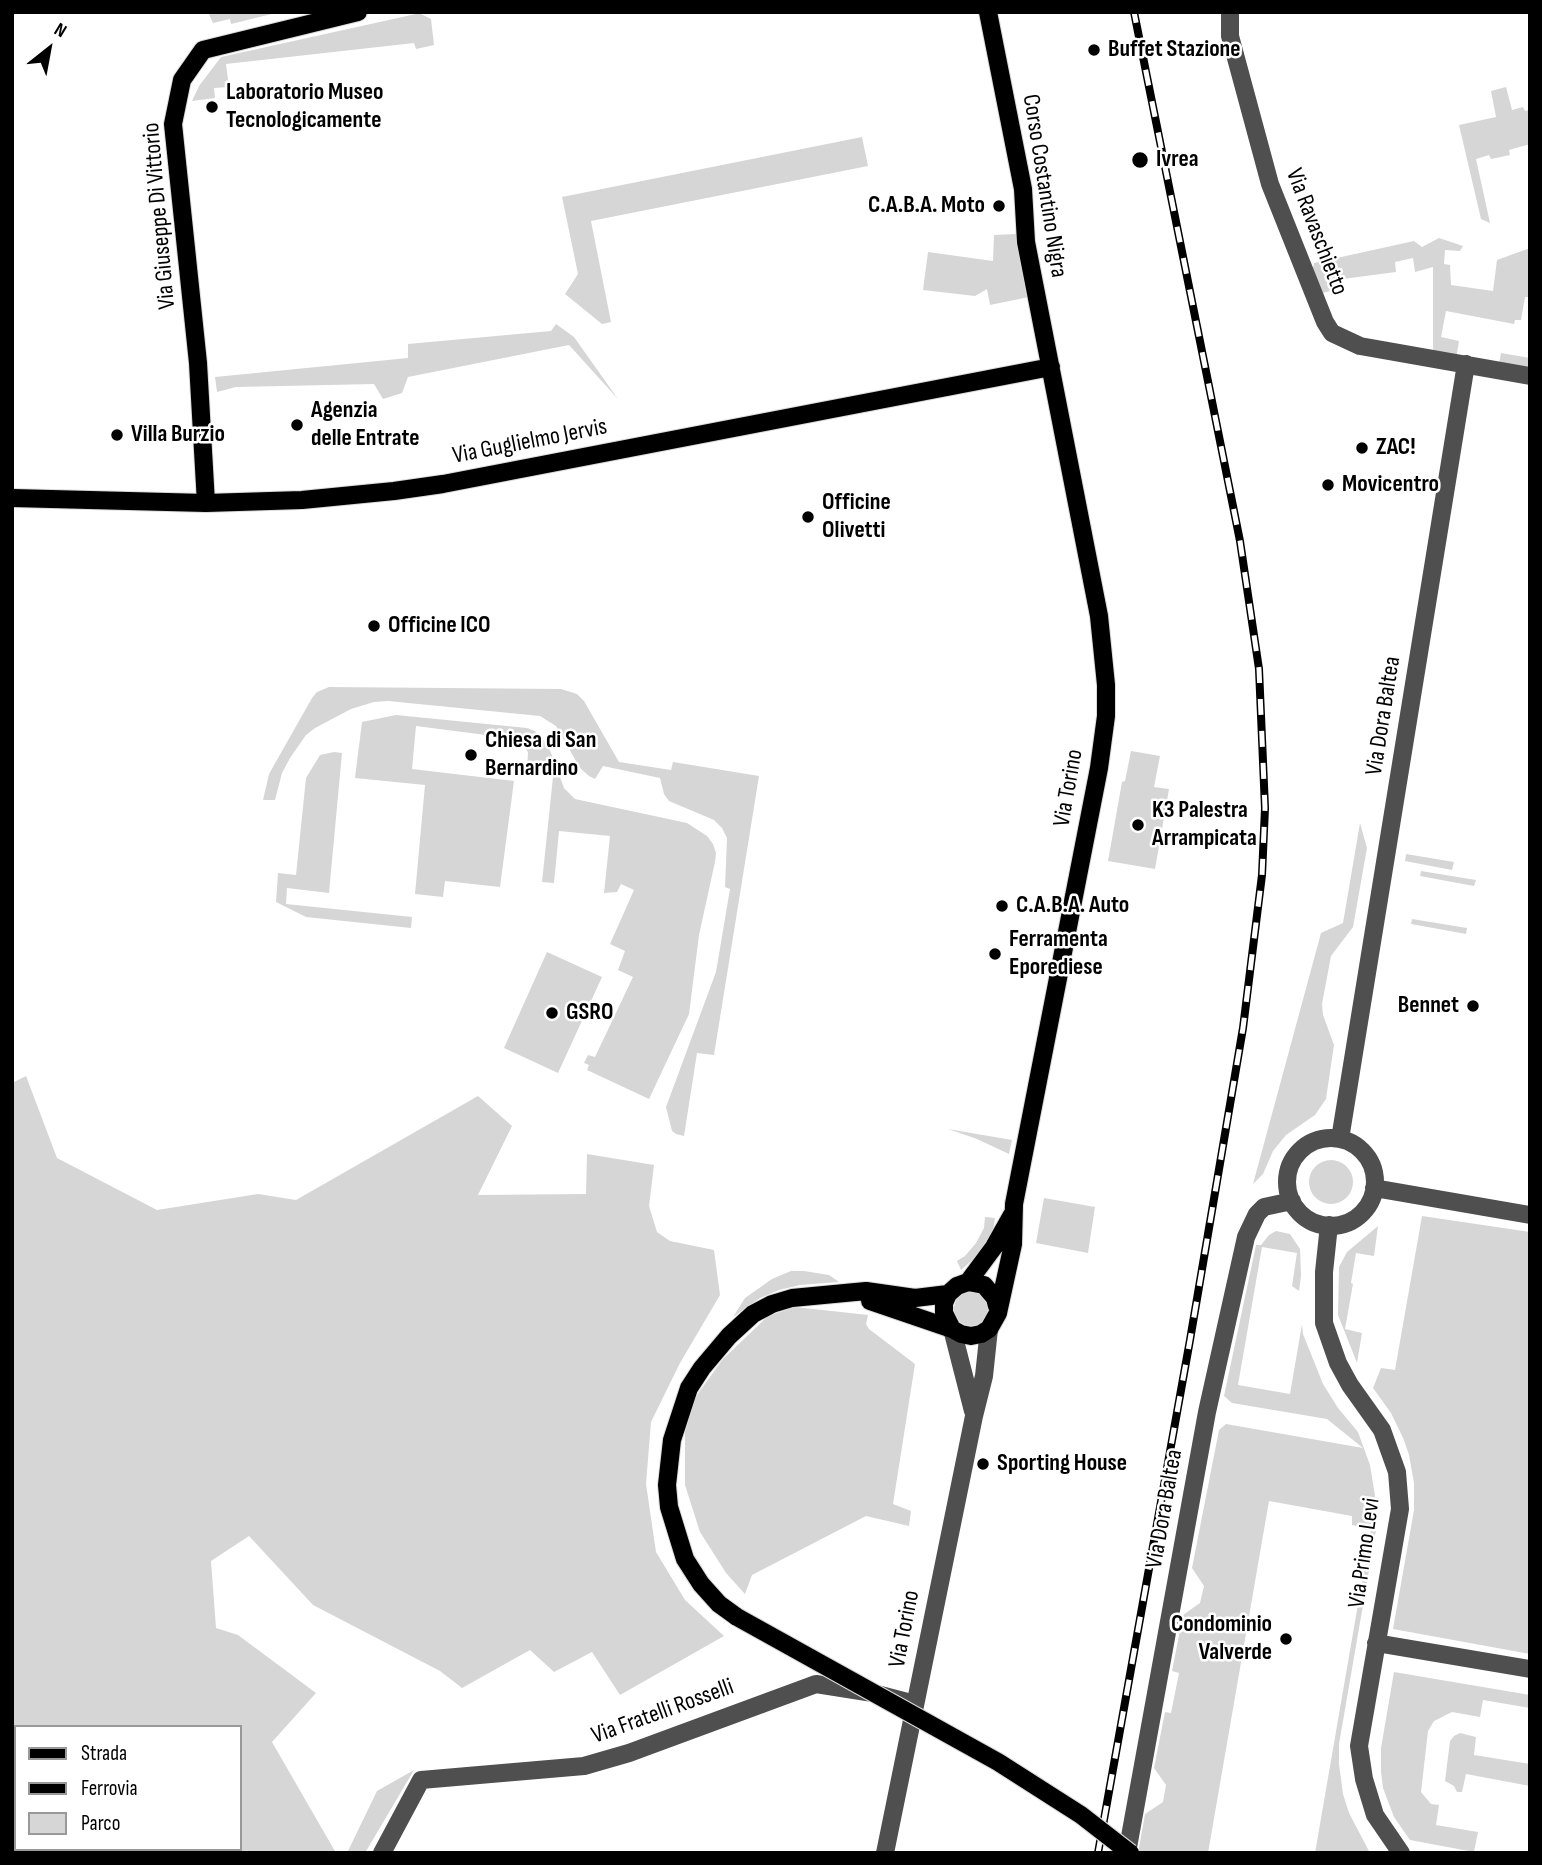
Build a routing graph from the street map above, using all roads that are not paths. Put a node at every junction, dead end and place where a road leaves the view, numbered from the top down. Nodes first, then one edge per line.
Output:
1 (358, 12) edge
2 (988, 12) edge
3 (1230, 12) edge
4 (1466, 365) junction
5 (1051, 367) junction
6 (1530, 376) edge
7 (12, 498) edge
8 (206, 503) junction
9 (1340, 1139) junction
10 (1374, 1188) junction
11 (1292, 1201) junction
12 (1012, 1215) junction
13 (1530, 1215) edge
14 (1329, 1226) junction
15 (968, 1282) junction
16 (838, 1294) junction
17 (948, 1294) junction
18 (998, 1306) junction
19 (953, 1329) junction
20 (989, 1329) junction
21 (974, 1416) junction
22 (1376, 1643) junction
23 (1530, 1669) edge
24 (915, 1704) junction
25 (382, 1853) edge
26 (885, 1853) edge
27 (1129, 1853) edge
28 (1401, 1853) edge

1 - 8 main road, Via Giuseppe Di Vittorio
2 - 5 main road, Corso Costantino Nigra
3 - 4 street, Via Ravaschietto
4 - 6 street
4 - 9 street, Via Dora Baltea
5 - 8 main road, Via Guglielmo Jervis
5 - 12 main road, Via Torino
7 - 8 main road, Via Guglielmo Jervis
9 - 10 street
9 - 11 street
10 - 13 street
10 - 14 street
11 - 14 street
11 - 27 street, Via Dora Baltea
12 - 15 main road, Via Torino
12 - 18 main road, Via Torino
14 - 22 street, Via Primo Levi
15 - 17 main road, Via Torino
15 - 18 main road
16 - 17 main road
16 - 19 main road
16 - 27 main road, bridge
17 - 19 main road, Via Torino
18 - 20 main road, Via Torino
19 - 20 main road
19 - 21 street, Via Torino
20 - 21 street, Via Torino
21 - 24 street, Via Torino
22 - 23 street
22 - 28 street, Via Primo Levi
24 - 25 street, Via Fratelli Rosselli
24 - 26 street, Via Torino

